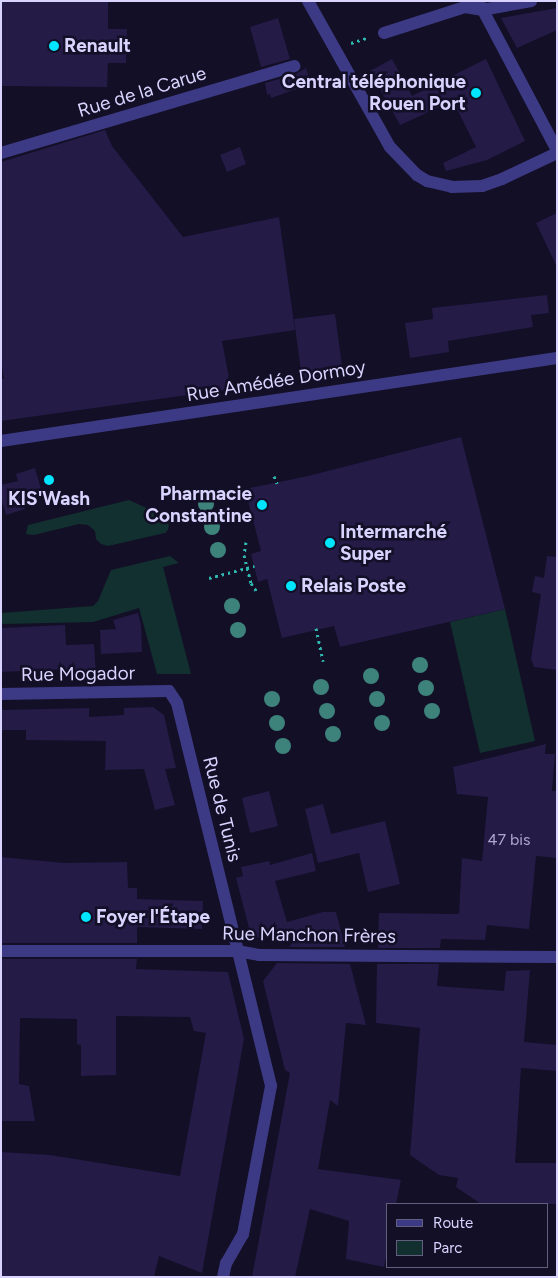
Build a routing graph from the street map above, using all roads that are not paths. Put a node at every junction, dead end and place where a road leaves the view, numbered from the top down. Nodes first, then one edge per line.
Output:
1 (308, 1) edge
2 (531, 1) edge
3 (480, 6) edge
4 (378, 34) road end
5 (294, 66) dead end
6 (557, 152) edge
7 (1, 154) edge
8 (557, 358) edge
9 (1, 441) edge
10 (155, 691) joint
11 (1, 694) edge
12 (1, 951) edge
13 (237, 951) junction
14 (557, 957) edge
15 (223, 1277) edge

1 - 6 street
2 - 3 street
3 - 4 street
3 - 6 street
5 - 7 street, Rue de la Carue
8 - 9 street, Rue Amédée Dormoy
10 - 11 street, Rue Mogador
10 - 13 street, Rue de Tunis
12 - 13 street, Rue Manchon Frères
13 - 14 street, Rue Manchon Frères
13 - 15 street

